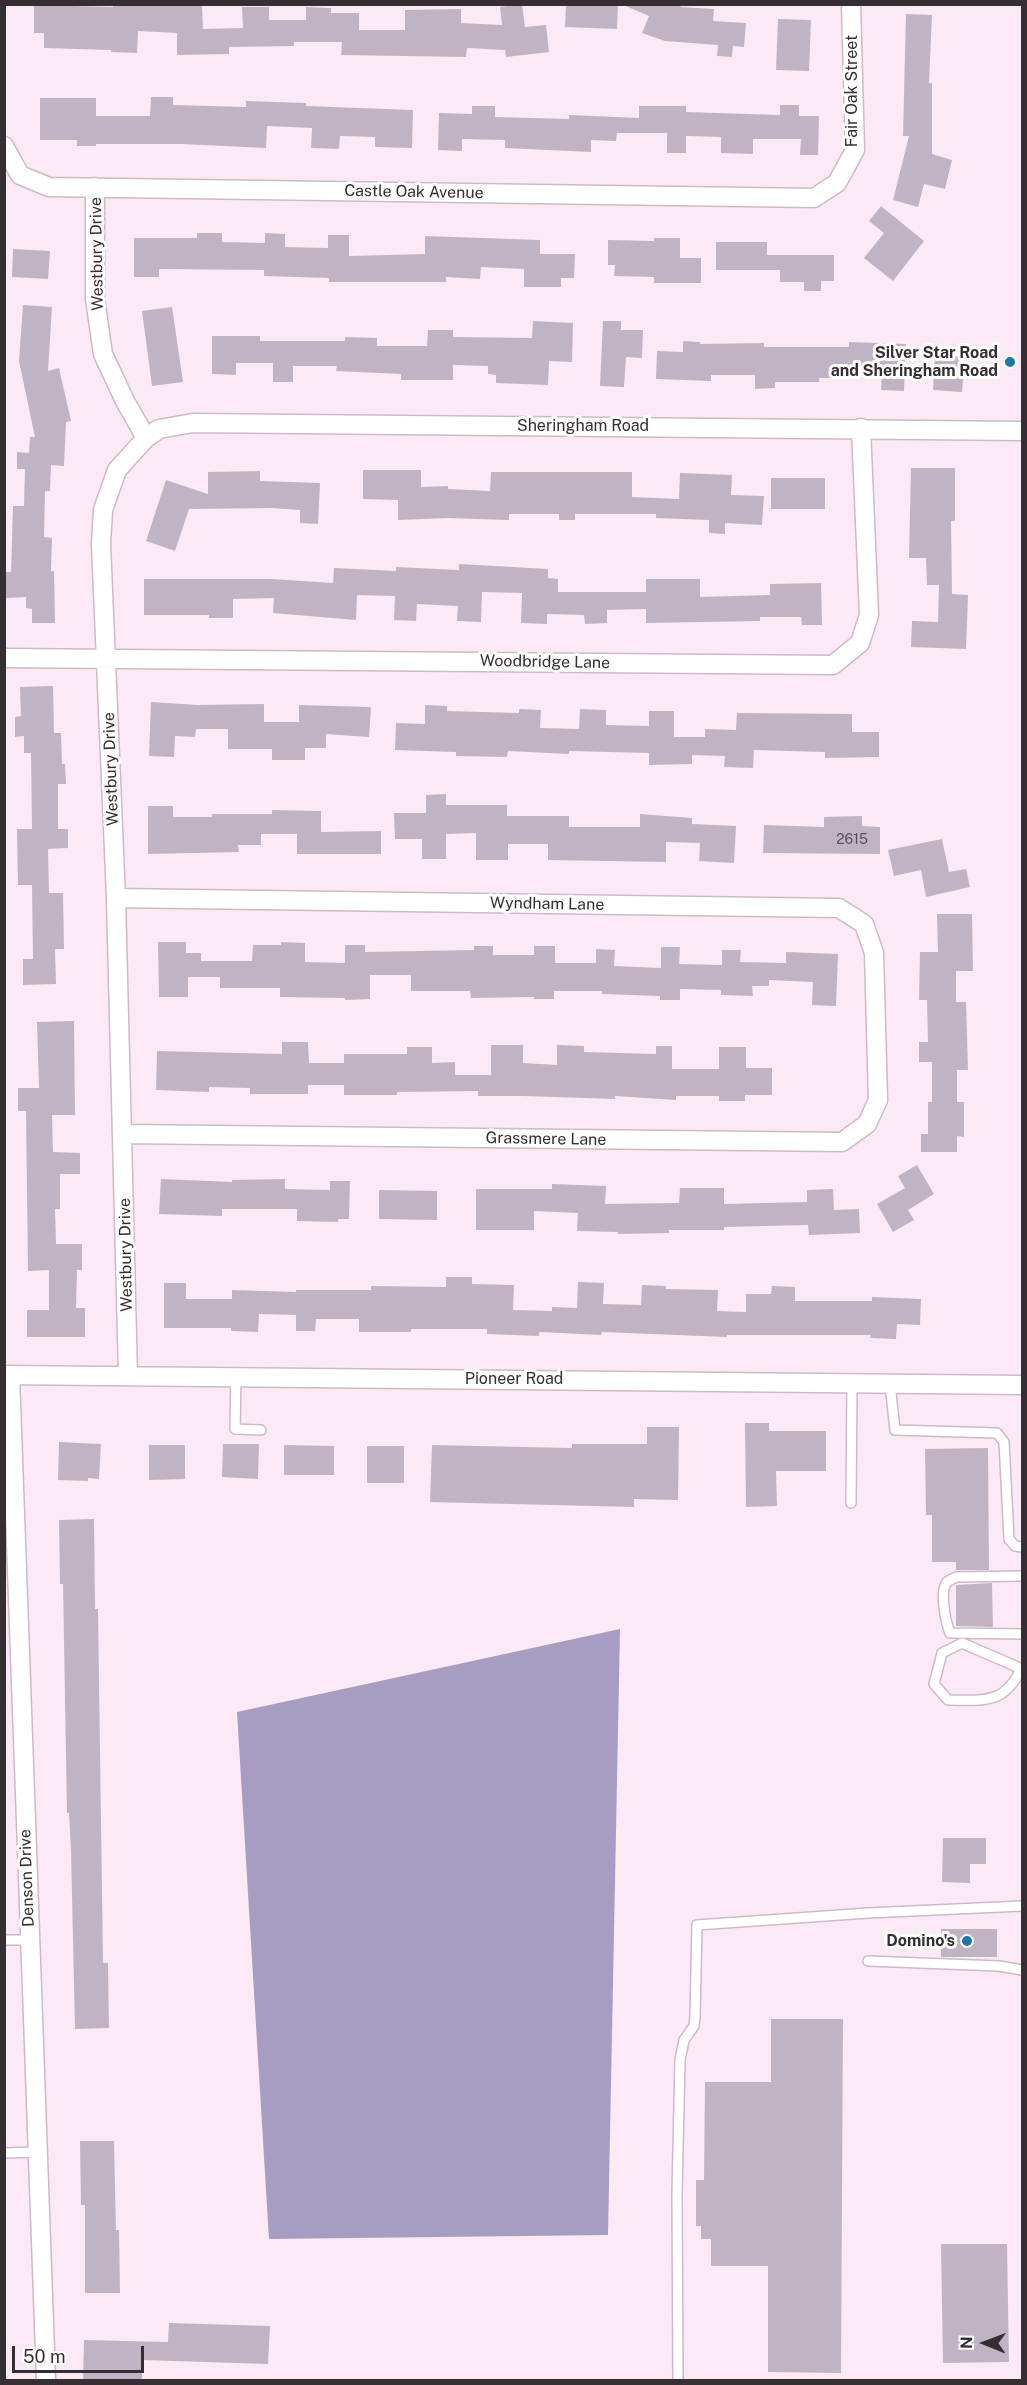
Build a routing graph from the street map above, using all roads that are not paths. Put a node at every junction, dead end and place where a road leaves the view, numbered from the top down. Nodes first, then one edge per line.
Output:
1 (851, 4) edge
2 (4, 146) edge
3 (95, 187) junction
4 (779, 197) joint
5 (861, 428) junction
6 (1023, 431) edge
7 (146, 438) junction
8 (4, 657) edge
9 (107, 658) junction
10 (116, 898) junction
11 (876, 1031) joint
12 (123, 1134) junction
13 (8, 1375) edge
14 (128, 1376) junction
15 (236, 1376) junction
16 (852, 1383) junction
17 (890, 1384) junction
18 (1023, 1385) edge
19 (261, 1430) dead end
20 (851, 1503) dead end
21 (1023, 1547) edge
22 (1023, 1576) edge
23 (1023, 1634) edge
24 (1022, 1669) edge
25 (1023, 1906) edge
26 (4, 1940) edge
27 (30, 1940) junction
28 (867, 1961) dead end
29 (1023, 1970) edge
30 (4, 2152) edge
31 (38, 2152) junction
32 (46, 2380) edge
33 (678, 2380) edge

1 - 4 street, Fair Oak Street
2 - 3 street, Castle Oak Avenue
3 - 4 street, Castle Oak Avenue
3 - 7 street, Westbury Drive
5 - 6 street, Sheringham Road
5 - 7 street, Sheringham Road
5 - 9 street, Woodbridge Lane
7 - 9 street, Westbury Drive
8 - 9 street, Woodbridge Lane
9 - 10 street, Westbury Drive
10 - 11 street, Wyndham Lane
10 - 12 street, Westbury Drive
11 - 12 street, Grassmere Lane
12 - 14 street, Westbury Drive
13 - 14 street, Pioneer Road
13 - 27 street, Denson Drive
14 - 15 street, Pioneer Road
15 - 16 street, Pioneer Road
15 - 19 lane
16 - 17 street, Pioneer Road
16 - 20 lane
17 - 18 street, Pioneer Road
17 - 21 lane
22 - 23 lane
24 - 24 lane
25 - 33 lane
26 - 27 lane
27 - 31 street, Denson Drive
28 - 29 lane
30 - 31 lane
31 - 32 street, Denson Drive

